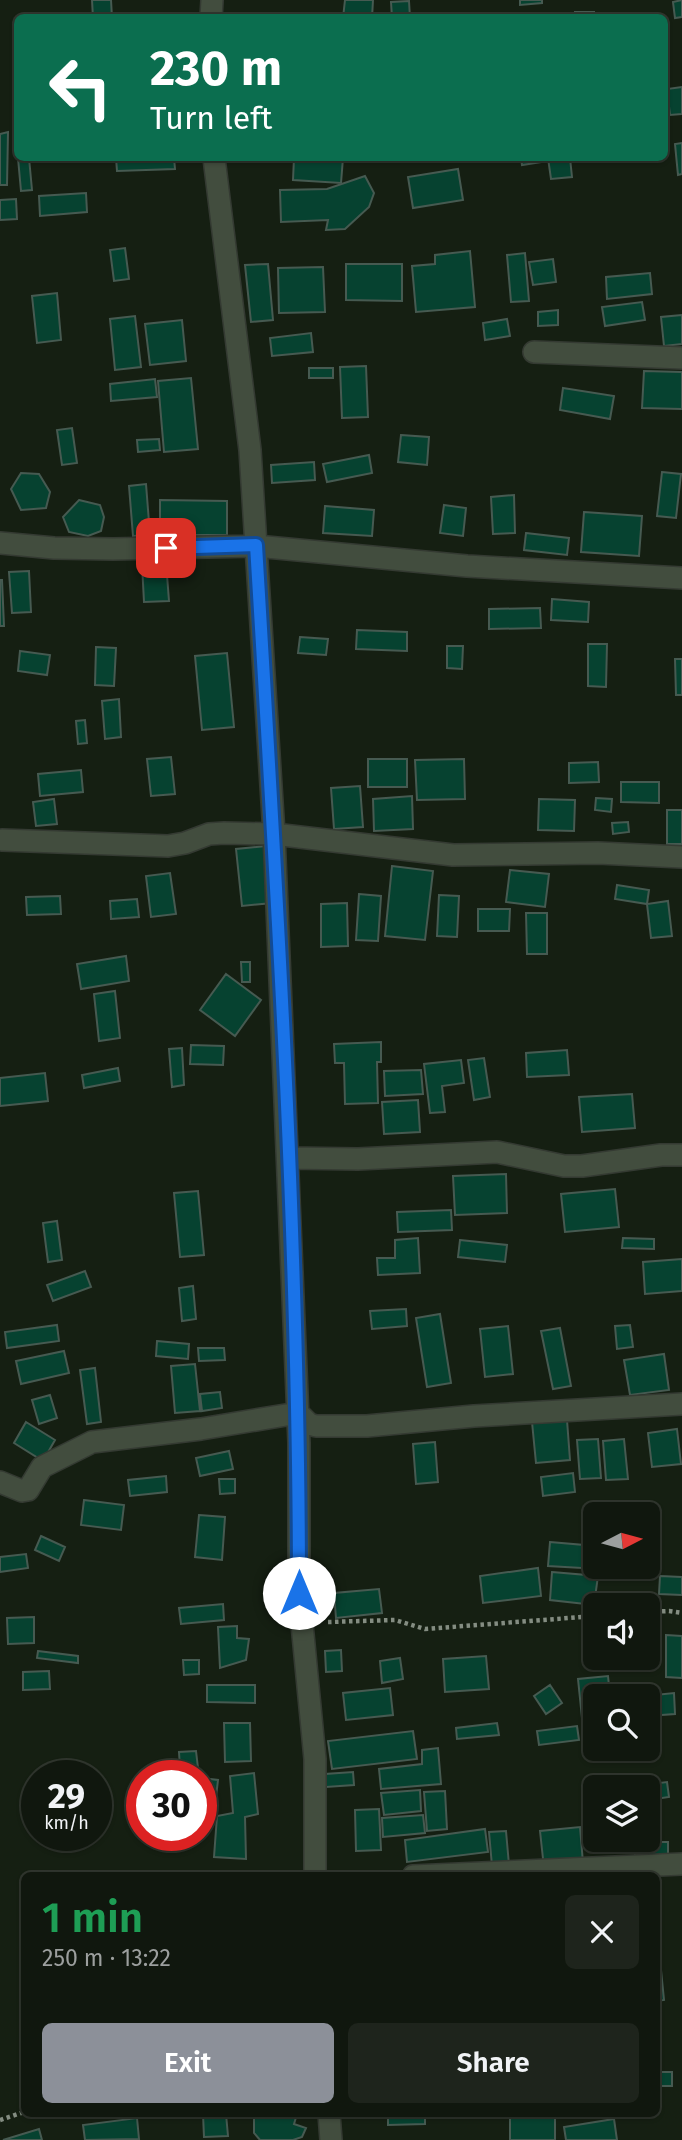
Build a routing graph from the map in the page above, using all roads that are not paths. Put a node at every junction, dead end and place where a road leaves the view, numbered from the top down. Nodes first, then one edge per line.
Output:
1 (214, 161) edge
2 (534, 352) dead end
3 (682, 358) edge
4 (0, 543) edge
5 (256, 545) junction
6 (682, 578) edge
7 (274, 834) junction
8 (2, 840) dead end
9 (682, 857) edge
10 (682, 1156) edge
11 (289, 1158) junction
12 (682, 1404) edge
13 (298, 1413) junction
14 (0, 1482) edge
15 (682, 1864) edge
16 (315, 1872) edge
17 (503, 1872) edge
18 (329, 2117) edge
19 (331, 2140) edge

1 - 5 street
2 - 3 street
4 - 5 street
5 - 6 street
5 - 7 street
7 - 8 street
7 - 9 street
7 - 11 street
10 - 11 street
11 - 13 street
12 - 13 street
13 - 14 street
13 - 16 street
15 - 17 street
18 - 19 street

